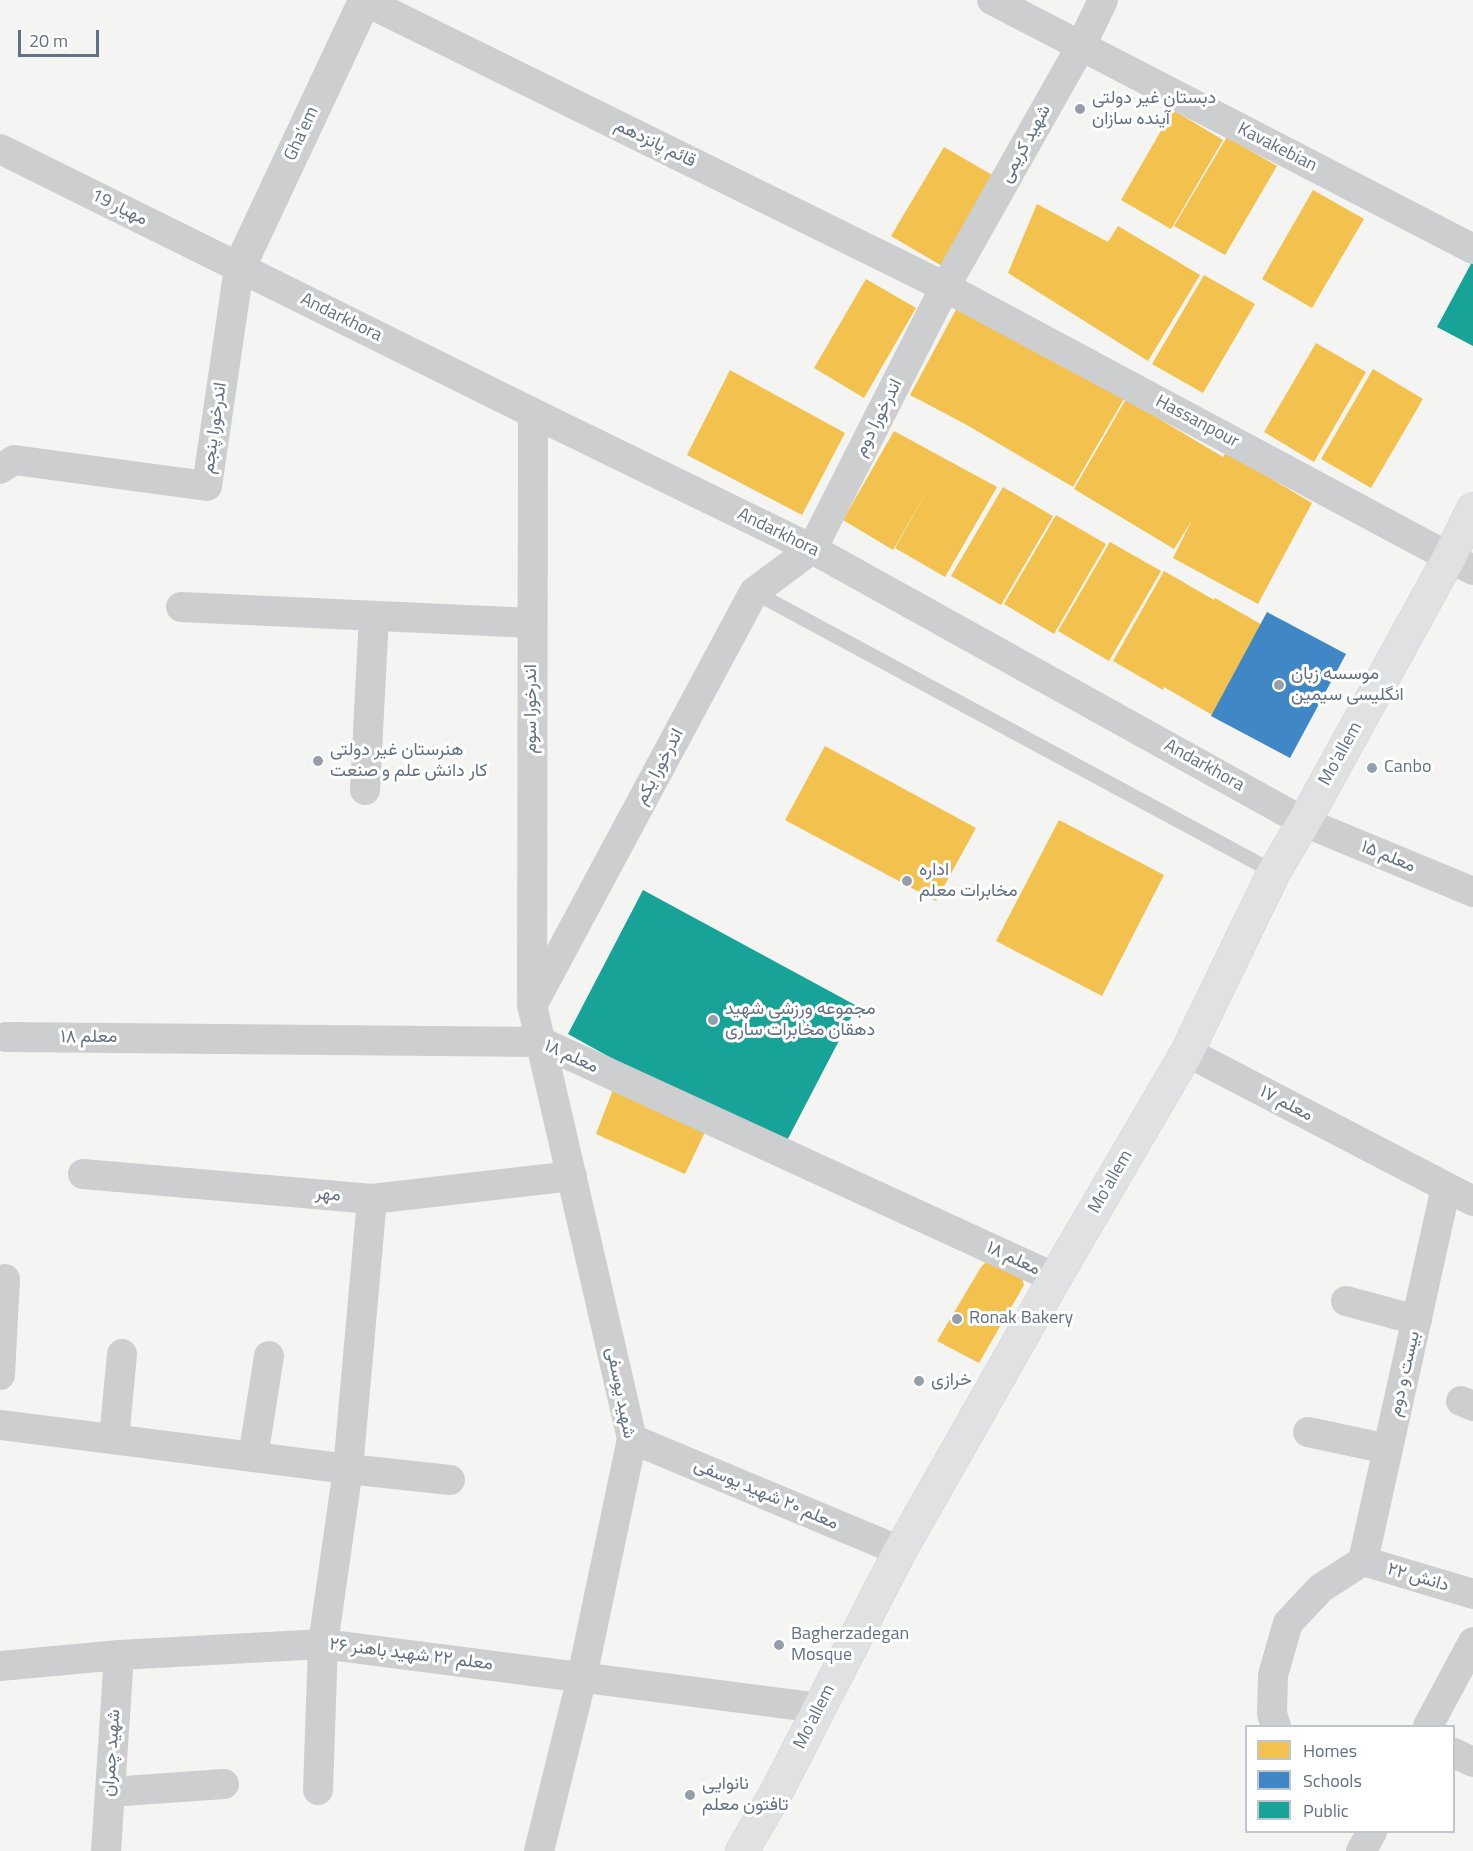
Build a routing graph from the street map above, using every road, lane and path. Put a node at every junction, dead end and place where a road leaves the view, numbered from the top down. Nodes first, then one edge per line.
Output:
1 (364, 0) edge
2 (992, 0) edge
3 (1103, 0) edge
4 (1081, 46) junction
5 (0, 149) edge
6 (1473, 249) edge
7 (239, 268) junction
8 (945, 287) junction
9 (532, 413) junction
10 (0, 469) edge
11 (1473, 509) edge
12 (812, 549) junction
13 (1461, 564) edge
14 (754, 592) junction
15 (181, 608) dead end
16 (374, 616) junction
17 (532, 623) junction
18 (365, 790) dead end
19 (1304, 822) junction
20 (1274, 872) junction
21 (1473, 892) edge
22 (532, 1005) junction
23 (6, 1037) dead end
24 (541, 1042) junction
25 (1187, 1053) junction
26 (83, 1174) dead end
27 (572, 1176) junction
28 (1446, 1187) junction
29 (372, 1199) junction
30 (1473, 1201) edge
31 (1055, 1278) junction
32 (5, 1279) dead end
33 (1346, 1302) dead end
34 (1417, 1320) junction
35 (122, 1354) dead end
36 (269, 1356) dead end
37 (0, 1375) edge
38 (0, 1425) edge
39 (1308, 1432) dead end
40 (114, 1439) junction
41 (632, 1439) junction
42 (1388, 1449) junction
43 (253, 1457) junction
44 (348, 1469) junction
45 (450, 1480) dead end
46 (900, 1551) junction
47 (1363, 1561) junction
48 (1473, 1594) edge
49 (1473, 1642) edge
50 (323, 1644) junction
51 (119, 1656) junction
52 (0, 1666) edge
53 (582, 1677) junction
54 (819, 1708) junction
55 (1276, 1725) edge
56 (1429, 1725) edge
57 (1455, 1753) edge
58 (1473, 1762) edge
59 (224, 1784) dead end
60 (318, 1791) dead end
61 (110, 1792) junction
62 (1371, 1833) edge
63 (106, 1851) edge
64 (539, 1851) edge
65 (742, 1851) edge
66 (1361, 1851) edge

1 - 7 street, Gha'em
1 - 8 street, قائم پانزدهم
2 - 4 street, Kavakebian
3 - 4 street, شهید کریمی
4 - 6 street, Kavakebian
4 - 8 street, شهید کریمی
5 - 7 street, مهیار 19
7 - 9 street, Andarkhora
7 - 10 street, اندرخورا پنجم
8 - 12 street, اندرخورا دوم
8 - 13 street, Hassanpour
9 - 12 street, Andarkhora
9 - 17 street, اندرخورا سوم
11 - 13 main road, Mo'allem
12 - 14 street, اندرخورا یکم
12 - 19 street, Andarkhora
13 - 19 main road, Mo'allem
14 - 20 lane
14 - 22 street, اندرخورا یکم
15 - 16 street
16 - 17 street
16 - 18 street
17 - 22 street, اندرخورا سوم
19 - 20 main road, Mo'allem
19 - 21 street, معلم ۱۵
20 - 25 main road, Mo'allem
22 - 24 street, شهید یوسفی
23 - 24 street, معلم ۱۸
24 - 27 street, شهید یوسفی
24 - 31 street, معلم ۱۸
25 - 28 street, معلم ١٧
25 - 31 main road, Mo'allem
26 - 29 street, مهر
27 - 29 street, مهر
27 - 41 street, شهید یوسفی
28 - 30 street, معلم ١٧
28 - 34 street, بیست و دوم
29 - 44 street
31 - 46 main road, Mo'allem
32 - 37 street
33 - 34 street
34 - 42 street, بیست و دوم
35 - 40 street
36 - 43 street
38 - 40 street
39 - 42 street
40 - 43 street
41 - 46 street, معلم ۲۰ شهید یوسفی
41 - 53 street, شهید یوسفی
42 - 47 street, بیست و دوم
43 - 44 street
44 - 45 street
44 - 50 street
46 - 54 main road, Mo'allem
47 - 48 street, دانش ۲۲
47 - 55 street
49 - 56 street
50 - 51 street, معلم ۲۲ شهید باهنر ۲۶
50 - 53 street, معلم ۲۲ شهید باهنر ۲۶
50 - 60 street
51 - 52 street, معلم ۲۲ شهید باهنر ۲۶
51 - 61 street, شهید چمران
53 - 54 street, معلم ۲۲ شهید باهنر ۲۶
53 - 64 street, شهید یوسفی
54 - 65 main road, Mo'allem
57 - 58 street
59 - 61 street
61 - 63 street, شهید چمران
62 - 66 street

